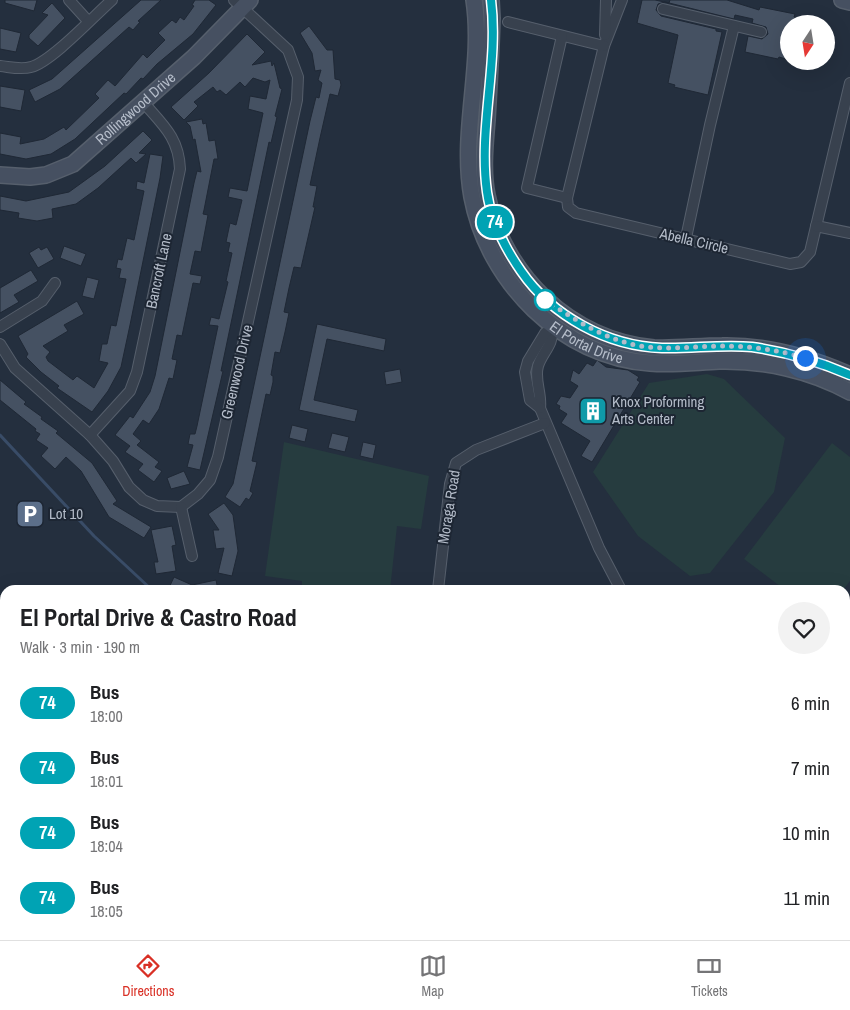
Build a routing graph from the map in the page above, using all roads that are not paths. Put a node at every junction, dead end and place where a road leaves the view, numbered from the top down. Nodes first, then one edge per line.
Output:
1 (69, 0) edge
2 (112, 0) edge
3 (474, 0) edge
4 (490, 0) edge
5 (606, 0) edge
6 (622, 0) edge
7 (842, 0) edge
8 (850, 2) edge
9 (242, 3) edge
10 (663, 9) dead end
11 (88, 21) junction
12 (508, 22) dead end
13 (734, 26) junction
14 (761, 32) dead end
15 (562, 36) junction
16 (604, 46) junction
17 (0, 66) edge
18 (849, 89) edge
19 (144, 102) junction
20 (0, 175) edge
21 (567, 198) junction
22 (816, 226) junction
23 (850, 233) edge
24 (686, 238) junction
25 (55, 283) dead end
26 (563, 313) junction
27 (0, 327) edge
28 (554, 328) junction
29 (0, 344) edge
30 (850, 375) edge
31 (850, 392) edge
32 (545, 423) junction
33 (90, 435) junction
34 (181, 507) junction
35 (192, 556) dead end
36 (439, 585) edge
37 (618, 585) edge

1 - 11 street
2 - 11 street
3 - 28 main road, El Portal Drive
4 - 26 main road, El Portal Drive
5 - 16 street
6 - 16 street
7 - 8 main road
9 - 19 main road, Rollingwood Drive
9 - 34 street, Greenwood Drive
10 - 13 street
11 - 17 street
12 - 15 street
13 - 14 street
13 - 24 street
15 - 16 street
15 - 21 street
16 - 21 street
18 - 22 street, Abella Circle
19 - 20 main road, Rollingwood Drive
19 - 33 street, Bancroft Lane
21 - 24 street, Abella Circle
22 - 23 street
22 - 24 street, Abella Circle
25 - 27 street
26 - 28 street
26 - 30 main road, El Portal Drive
28 - 31 main road, El Portal Drive
28 - 32 street
29 - 33 street
32 - 36 street, Moraga Road
32 - 37 street
33 - 34 street
34 - 35 street

